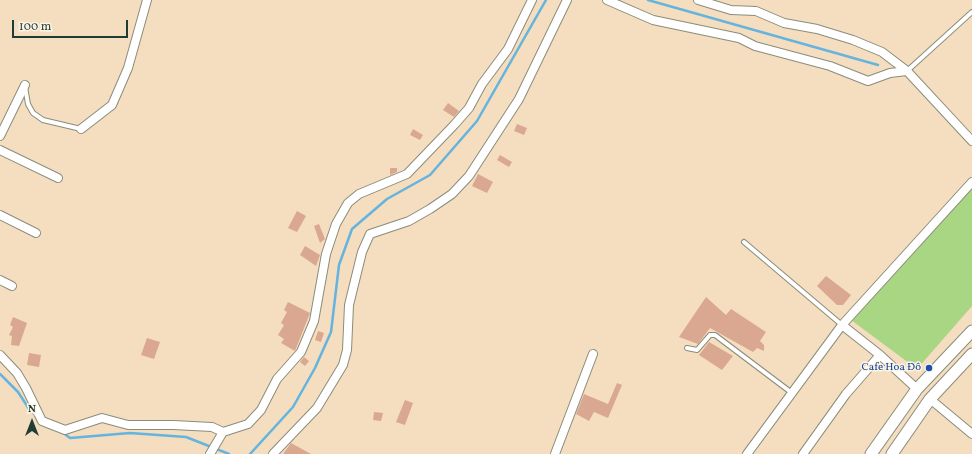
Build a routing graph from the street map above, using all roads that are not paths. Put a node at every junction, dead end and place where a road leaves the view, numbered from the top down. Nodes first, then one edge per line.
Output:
1 (147, 0) edge
2 (532, 0) edge
3 (567, 0) edge
4 (607, 0) edge
5 (698, 0) edge
6 (972, 12) edge
7 (907, 70) junction
8 (25, 85) joint
9 (80, 129) joint
10 (0, 136) edge
11 (972, 141) edge
12 (0, 150) edge
13 (58, 178) dead end
14 (972, 182) edge
15 (0, 215) edge
16 (36, 233) dead end
17 (744, 242) dead end
18 (0, 280) edge
19 (12, 286) dead end
20 (842, 325) junction
21 (972, 331) edge
22 (687, 348) dead end
23 (593, 354) dead end
24 (880, 354) junction
25 (972, 354) edge
26 (0, 355) edge
27 (917, 389) junction
28 (792, 394) junction
29 (930, 399) junction
30 (223, 432) junction
31 (972, 434) edge
32 (210, 454) edge
33 (273, 454) edge
34 (554, 454) edge
35 (747, 454) edge
36 (803, 454) edge
37 (871, 454) edge
38 (892, 454) edge

1 - 9 street
2 - 30 street
3 - 33 street
4 - 7 street
5 - 7 street
6 - 7 lane
7 - 11 street
8 - 9 lane
8 - 10 street
12 - 13 street
14 - 20 street
15 - 16 street
17 - 20 lane
18 - 19 street
20 - 24 street
20 - 28 street
21 - 27 main road
22 - 28 lane
23 - 34 street
24 - 27 street
24 - 36 street
25 - 29 main road
26 - 30 street
27 - 29 main road
27 - 37 main road
28 - 35 street
29 - 31 street
29 - 38 main road
30 - 32 street

